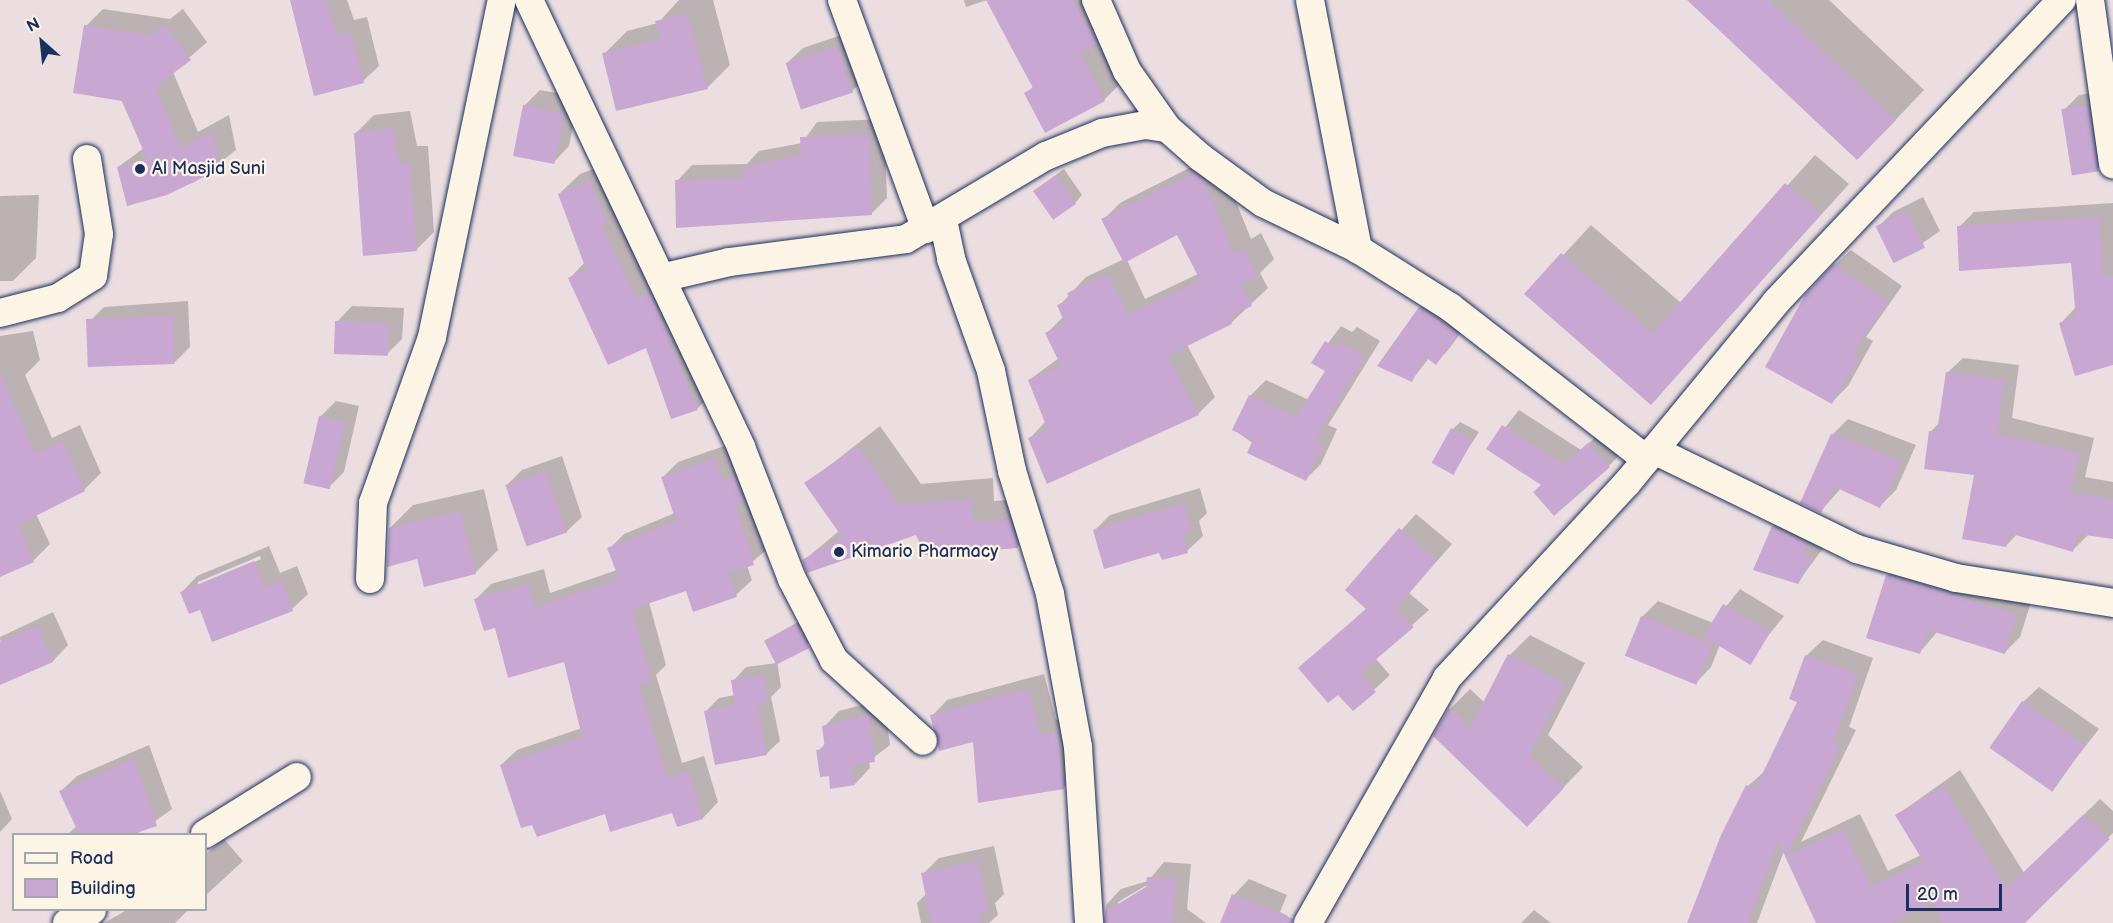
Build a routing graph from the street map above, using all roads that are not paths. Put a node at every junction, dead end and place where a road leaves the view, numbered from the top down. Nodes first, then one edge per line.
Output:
1 (502, 0) edge
2 (529, 0) edge
3 (842, 0) edge
4 (1096, 0) edge
5 (1310, 0) edge
6 (2062, 0) edge
7 (2099, 19) edge
8 (1167, 128) junction
9 (87, 159) dead end
10 (2113, 164) edge
11 (935, 224) junction
12 (1358, 249) junction
13 (661, 278) junction
14 (0, 313) edge
15 (1650, 454) junction
16 (370, 579) dead end
17 (2113, 603) edge
18 (923, 741) dead end
19 (297, 777) dead end
20 (207, 833) edge
21 (88, 911) edge
22 (67, 923) edge
23 (1089, 923) edge
24 (1308, 923) edge

1 - 16 street
2 - 13 street
3 - 11 street
4 - 8 street
5 - 12 street
6 - 15 street
7 - 10 street
8 - 11 street
8 - 12 street
9 - 14 street
11 - 13 street
11 - 23 street
12 - 15 street
13 - 18 street
15 - 17 street
15 - 24 street
19 - 20 street
21 - 22 street

